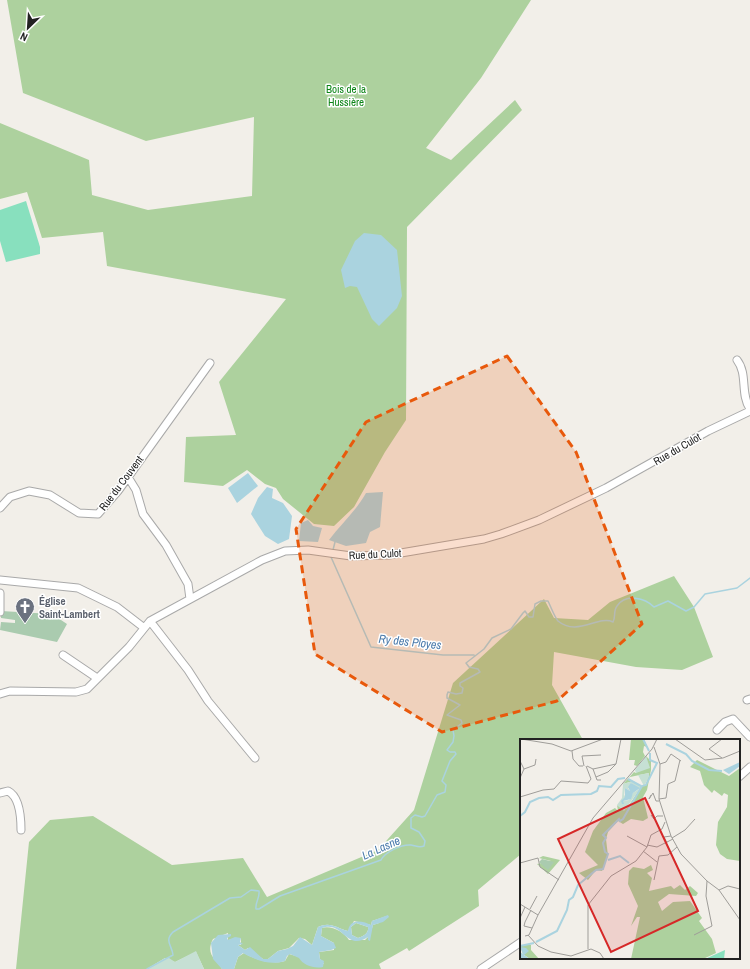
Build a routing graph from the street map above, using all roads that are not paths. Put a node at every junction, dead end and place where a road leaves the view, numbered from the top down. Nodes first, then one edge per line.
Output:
1 (737, 360) dead end
2 (210, 363) dead end
3 (750, 410) edge
4 (128, 477) junction
5 (0, 508) edge
6 (0, 580) edge
7 (0, 593) edge
8 (190, 599) junction
9 (0, 612) edge
10 (150, 621) junction
11 (143, 627) junction
12 (63, 655) dead end
13 (97, 678) junction
14 (0, 694) edge
15 (717, 730) dead end
16 (750, 738) edge
17 (255, 758) dead end
18 (750, 767) edge
19 (740, 776) edge
20 (0, 793) edge
21 (22, 830) dead end
22 (520, 943) edge
23 (481, 969) edge

1 - 3 street, Rue du Culot
2 - 4 street, Rue du Couvent
3 - 8 street, Rue du Culot
4 - 5 street, Rue du Couvent
4 - 8 street
6 - 11 street
7 - 9 street
8 - 10 street, Rue du Culot
10 - 11 street, Rue du Culot
10 - 17 street
11 - 13 street, Rue du Culot
12 - 13 street
13 - 14 street, Rue du Culot
15 - 16 street
18 - 19 street
20 - 21 street
22 - 23 street

